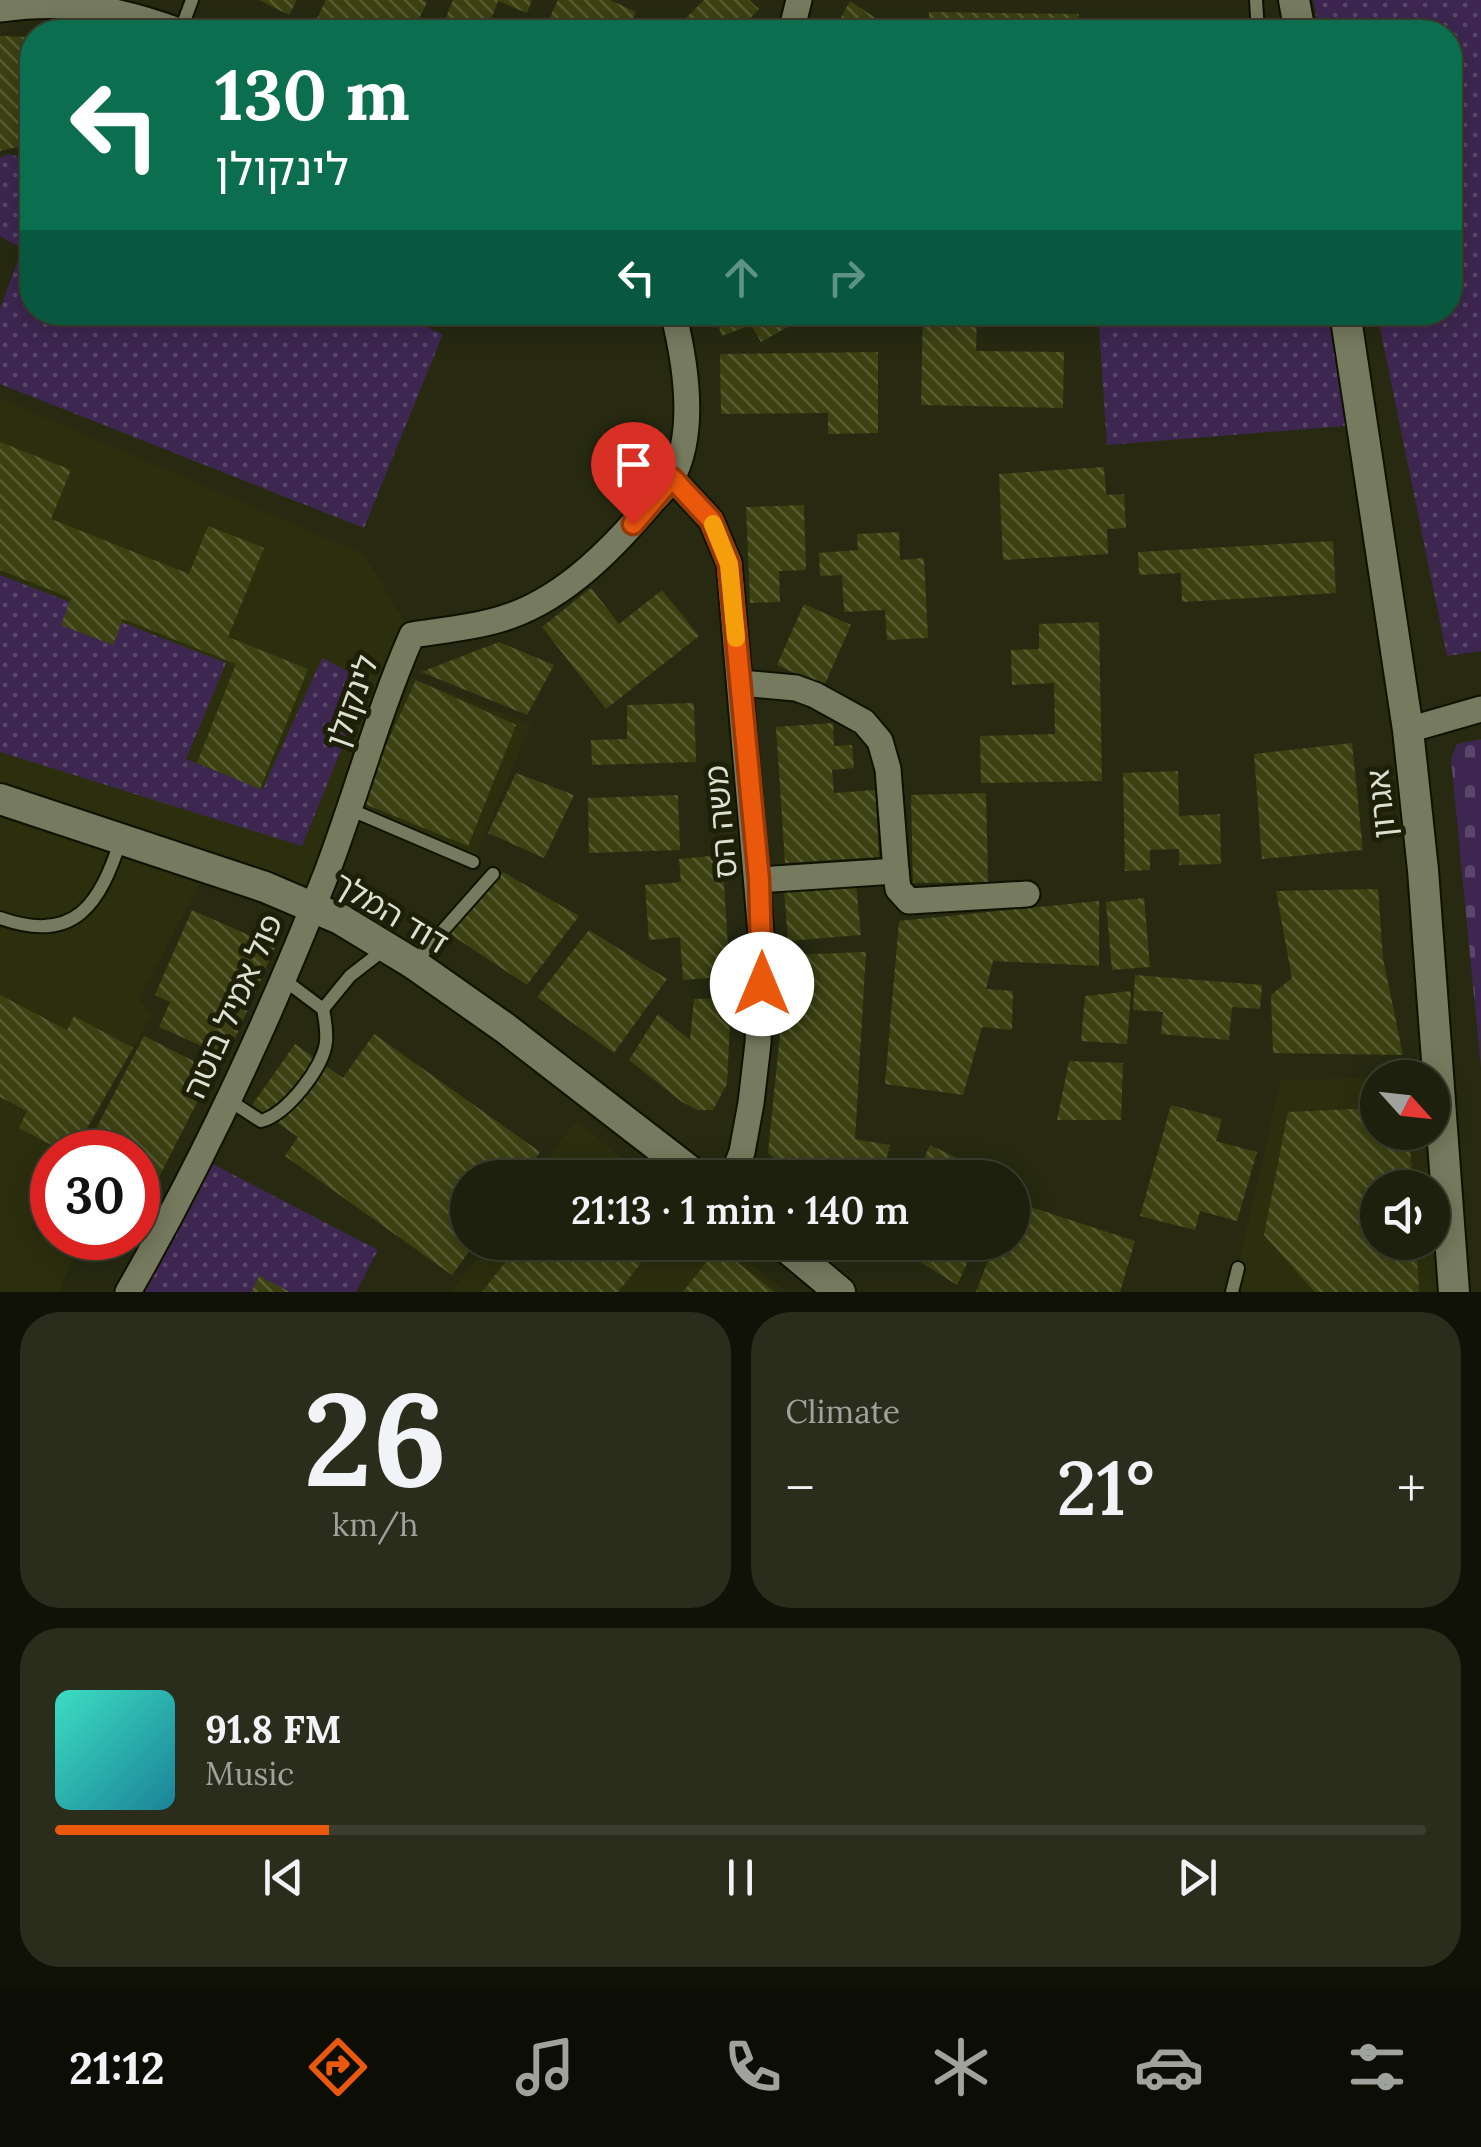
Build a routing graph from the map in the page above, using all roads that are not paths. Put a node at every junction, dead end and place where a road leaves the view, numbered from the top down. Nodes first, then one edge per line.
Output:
1 (50, 1) edge
2 (0, 8) edge
3 (143, 20) edge
4 (675, 325) edge
5 (1347, 325) edge
6 (672, 478) junction
7 (741, 684) junction
8 (1481, 708) edge
9 (1408, 730) junction
10 (0, 799) edge
11 (349, 809) junction
12 (121, 839) junction
13 (473, 862) dead end
14 (896, 870) junction
15 (492, 874) dead end
16 (759, 880) junction
17 (1027, 894) dead end
18 (313, 906) junction
19 (0, 918) edge
20 (388, 946) junction
21 (414, 964) junction
22 (282, 979) junction
23 (323, 1008) junction
24 (227, 1100) junction
25 (676, 1160) edge
26 (738, 1160) edge
27 (802, 1260) edge
28 (1238, 1268) dead end
29 (128, 1292) edge
30 (840, 1292) edge
31 (1232, 1292) edge
32 (1454, 1292) edge

1 - 2 street
1 - 3 street
4 - 6 street, לינקולן
5 - 9 street, אגרון
6 - 7 street, משה הס
6 - 11 street, לינקולן
7 - 14 street
7 - 16 street, משה הס
8 - 9 street
9 - 32 street, אגרון
10 - 12 street, דוד המלך
11 - 13 lane
11 - 18 street, לינקולן
12 - 18 street, דוד המלך
12 - 19 lane
14 - 16 street
14 - 17 street
15 - 21 lane
16 - 26 street, משה הס
18 - 20 street, דוד המלך
18 - 22 street, פול אמיל בוטה
20 - 21 street, דוד המלך
20 - 23 lane
21 - 25 street, דוד המלך
22 - 23 lane
22 - 24 street, פול אמיל בוטה
23 - 24 lane
24 - 29 street, פול אמיל בוטה
27 - 30 street
28 - 31 lane

